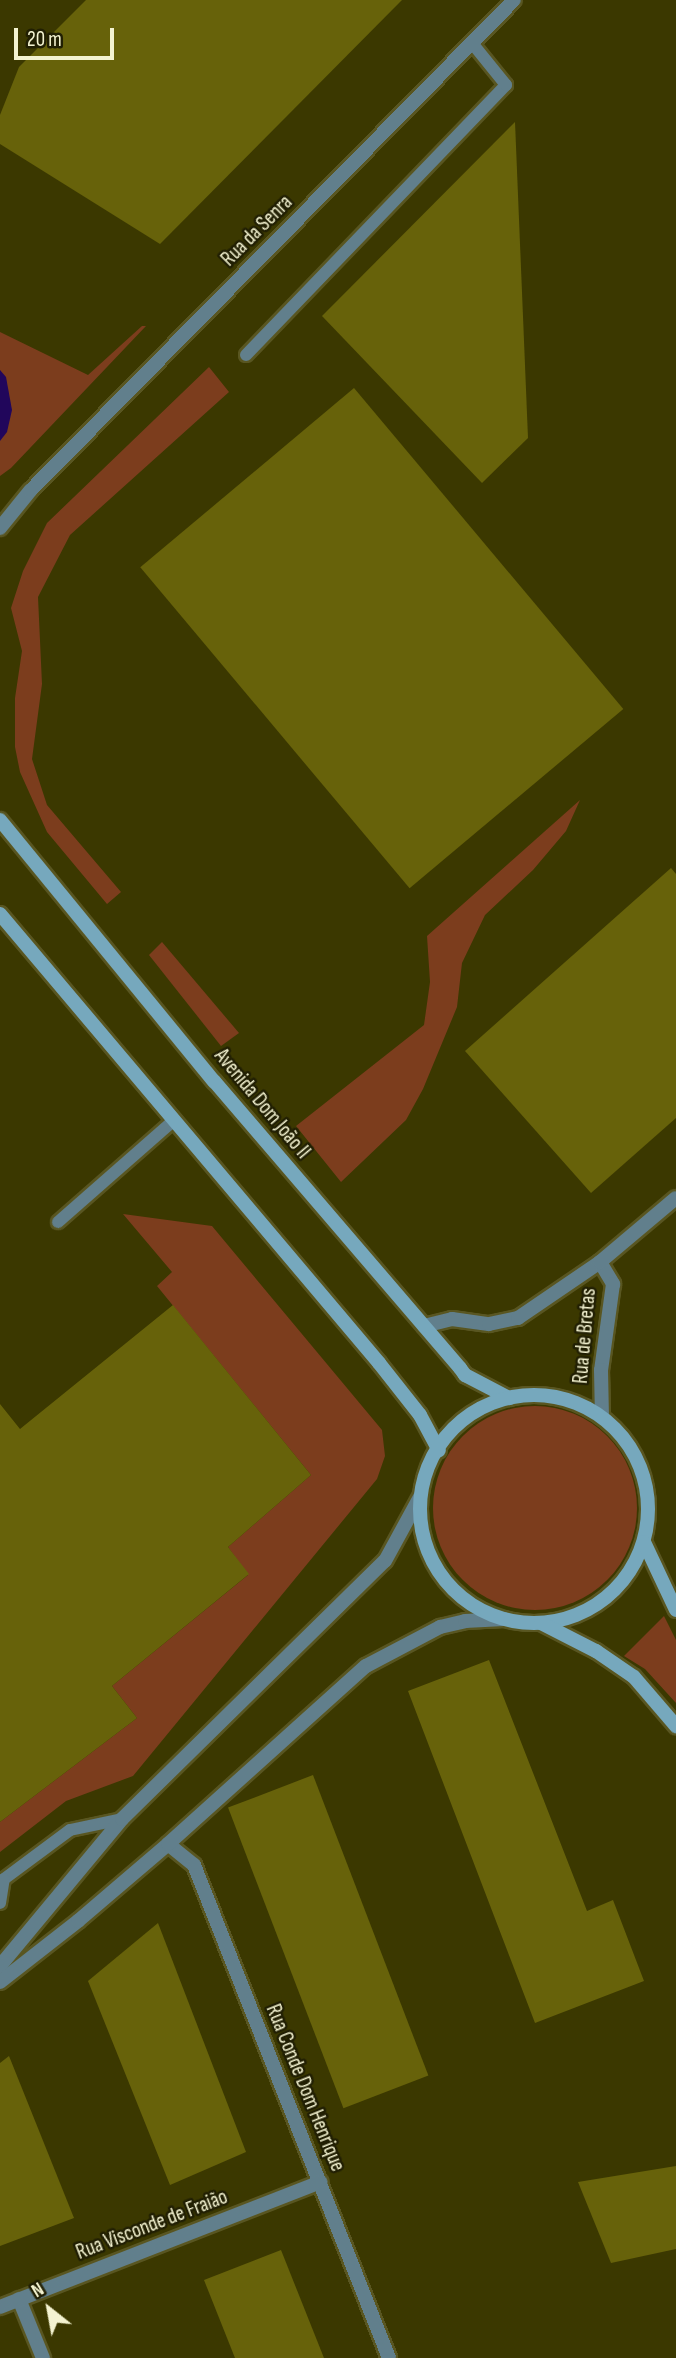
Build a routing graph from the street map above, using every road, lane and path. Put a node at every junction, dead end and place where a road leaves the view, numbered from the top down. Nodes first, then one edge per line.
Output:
1 (514, 0) edge
2 (472, 43) junction
3 (246, 355) dead end
4 (30, 491) junction
5 (0, 513) edge
6 (0, 528) edge
7 (0, 820) edge
8 (0, 914) edge
9 (174, 1119) junction
10 (676, 1198) edge
11 (58, 1222) dead end
12 (600, 1262) junction
13 (424, 1326) junction
14 (509, 1398) junction
15 (602, 1416) junction
16 (439, 1450) junction
17 (420, 1497) junction
18 (644, 1542) junction
19 (676, 1610) edge
20 (503, 1619) junction
21 (541, 1623) junction
22 (676, 1726) edge
23 (122, 1819) junction
24 (168, 1844) junction
25 (2, 1880) edge
26 (0, 1903) edge
27 (0, 1966) edge
28 (0, 1982) edge
29 (320, 2182) junction
30 (19, 2300) junction
31 (0, 2307) edge
32 (43, 2358) edge
33 (389, 2358) edge

1 - 2 street, Rua da Senra
2 - 3 lane
2 - 4 street, Rua da Senra
4 - 5 street, Rua da Senra
4 - 6 street, Rua da Senra
7 - 13 main road, Avenida Dom João II
8 - 9 main road
9 - 11 lane
9 - 16 main road
10 - 12 street, Rua de Bretas
12 - 13 street, Rua de Bretas
12 - 15 street, Rua de Bretas
13 - 14 main road, Avenida Dom João II
14 - 15 main road
14 - 16 main road
15 - 18 main road
16 - 17 main road
17 - 20 main road
17 - 23 street
18 - 19 main road
18 - 21 main road
20 - 21 main road
20 - 24 street
21 - 22 main road
23 - 25 lane
23 - 27 street
24 - 28 street
24 - 29 street, Rua Conde Dom Henrique
25 - 26 lane
29 - 30 street, Rua Visconde de Fraião
29 - 33 street, Rua Conde Dom Henrique
30 - 31 street, Rua Visconde de Fraião
30 - 32 street

